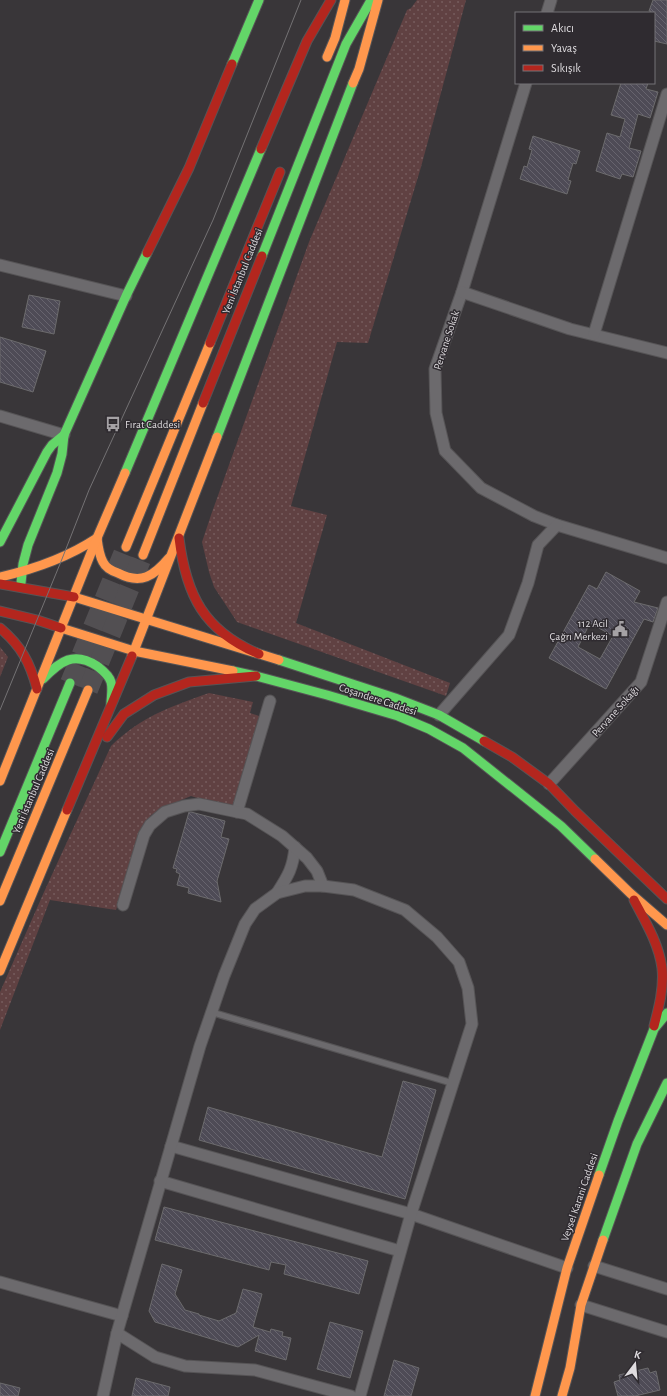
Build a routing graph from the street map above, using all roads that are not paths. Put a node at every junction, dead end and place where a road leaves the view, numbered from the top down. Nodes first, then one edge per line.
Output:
1 (259, 0) edge
2 (331, 0) edge
3 (345, 0) edge
4 (371, 0) edge
5 (378, 0) edge
6 (551, 0) edge
7 (547, 12) edge
8 (323, 68) dead end
9 (526, 84) edge
10 (667, 94) edge
11 (283, 164) dead end
12 (0, 265) edge
13 (462, 292) junction
14 (126, 296) junction
15 (594, 334) junction
16 (667, 353) edge
17 (0, 416) edge
18 (64, 435) junction
19 (557, 525) junction
20 (97, 538) junction
21 (179, 538) junction
22 (0, 542) edge
23 (126, 547) tunnel mouth
24 (143, 555) tunnel mouth
25 (171, 556) junction
26 (667, 558) edge
27 (21, 572) junction
28 (0, 577) edge
29 (0, 584) edge
30 (21, 586) junction
31 (74, 597) junction
32 (667, 602) edge
33 (0, 611) edge
34 (148, 619) junction
35 (0, 628) edge
36 (61, 628) junction
37 (134, 651) junction
38 (259, 654) junction
39 (256, 676) junction
40 (70, 683) tunnel mouth
41 (38, 686) junction
42 (88, 690) tunnel mouth
43 (270, 700) dead end
44 (111, 708) junction
45 (439, 715) junction
46 (88, 763) junction
47 (0, 781) edge
48 (549, 784) junction
49 (237, 812) junction
50 (295, 847) junction
51 (0, 852) edge
52 (650, 883) junction
53 (323, 886) junction
54 (667, 891) edge
55 (277, 893) junction
56 (630, 893) junction
57 (667, 899) edge
58 (0, 901) edge
59 (123, 905) dead end
60 (667, 925) edge
61 (0, 971) edge
62 (211, 1012) junction
63 (667, 1013) edge
64 (654, 1029) junction
65 (452, 1083) junction
66 (667, 1084) edge
67 (171, 1146) junction
68 (160, 1181) junction
69 (411, 1214) junction
70 (400, 1251) junction
71 (594, 1266) junction
72 (567, 1268) junction
73 (0, 1282) edge
74 (667, 1289) edge
75 (581, 1305) junction
76 (122, 1316) junction
77 (667, 1332) edge
78 (117, 1333) junction
79 (103, 1396) edge
80 (350, 1396) edge
81 (360, 1396) edge
82 (535, 1396) edge
83 (562, 1396) edge

1 - 14 main road
2 - 20 main road
3 - 8 main road
4 - 24 main road, Yeni İstanbul Caddesi
5 - 21 main road
6 - 7 street
9 - 13 street, Pervane Sokak
10 - 15 street
11 - 23 main road, Yeni İstanbul Caddesi
12 - 14 street
13 - 15 street
13 - 19 street, Pervane Sokak
14 - 18 main road
15 - 16 street
17 - 18 street
18 - 22 main road
18 - 27 main road
19 - 26 street, Pervane Sokak
19 - 45 street
20 - 25 main road
20 - 27 main road
20 - 31 main road
21 - 25 main road
21 - 38 main road
25 - 34 main road
27 - 28 main road
27 - 30 main road
29 - 30 main road
30 - 31 main road
31 - 34 main road, Coşandere Caddesi
31 - 36 main road
32 - 48 street, Pervane Sokağı
33 - 36 main road
34 - 37 main road
34 - 38 main road, Coşandere Caddesi
35 - 41 main road
36 - 37 main road, Coşandere Caddesi
36 - 41 main road
37 - 39 main road, Coşandere Caddesi
37 - 44 main road
38 - 45 main road, Coşandere Caddesi
39 - 46 main road
39 - 56 main road, Coşandere Caddesi
40 - 51 main road, Yeni İstanbul Caddesi
41 - 44 main road
41 - 47 main road
42 - 58 main road, Yeni İstanbul Caddesi
43 - 49 street
44 - 46 main road
45 - 48 main road, Coşandere Caddesi
46 - 61 main road
48 - 52 main road, Coşandere Caddesi
49 - 50 street
49 - 59 street
50 - 53 street
50 - 55 street
52 - 54 main road
52 - 57 main road, Coşandere Caddesi
53 - 55 street
53 - 65 street
55 - 62 street
56 - 60 main road, Coşandere Caddesi
56 - 64 main road
62 - 65 lane
62 - 67 street
63 - 64 main road, Veysel Karani Caddesi
64 - 72 main road, Veysel Karani Caddesi
65 - 69 street
66 - 71 main road
67 - 68 street
67 - 69 street
68 - 70 street
68 - 76 street
69 - 70 street
69 - 72 street
70 - 81 street
71 - 74 street
71 - 75 main road
72 - 82 main road, Veysel Karani Caddesi
73 - 76 street
75 - 77 street
75 - 83 main road
76 - 78 street
78 - 79 street
78 - 80 street

